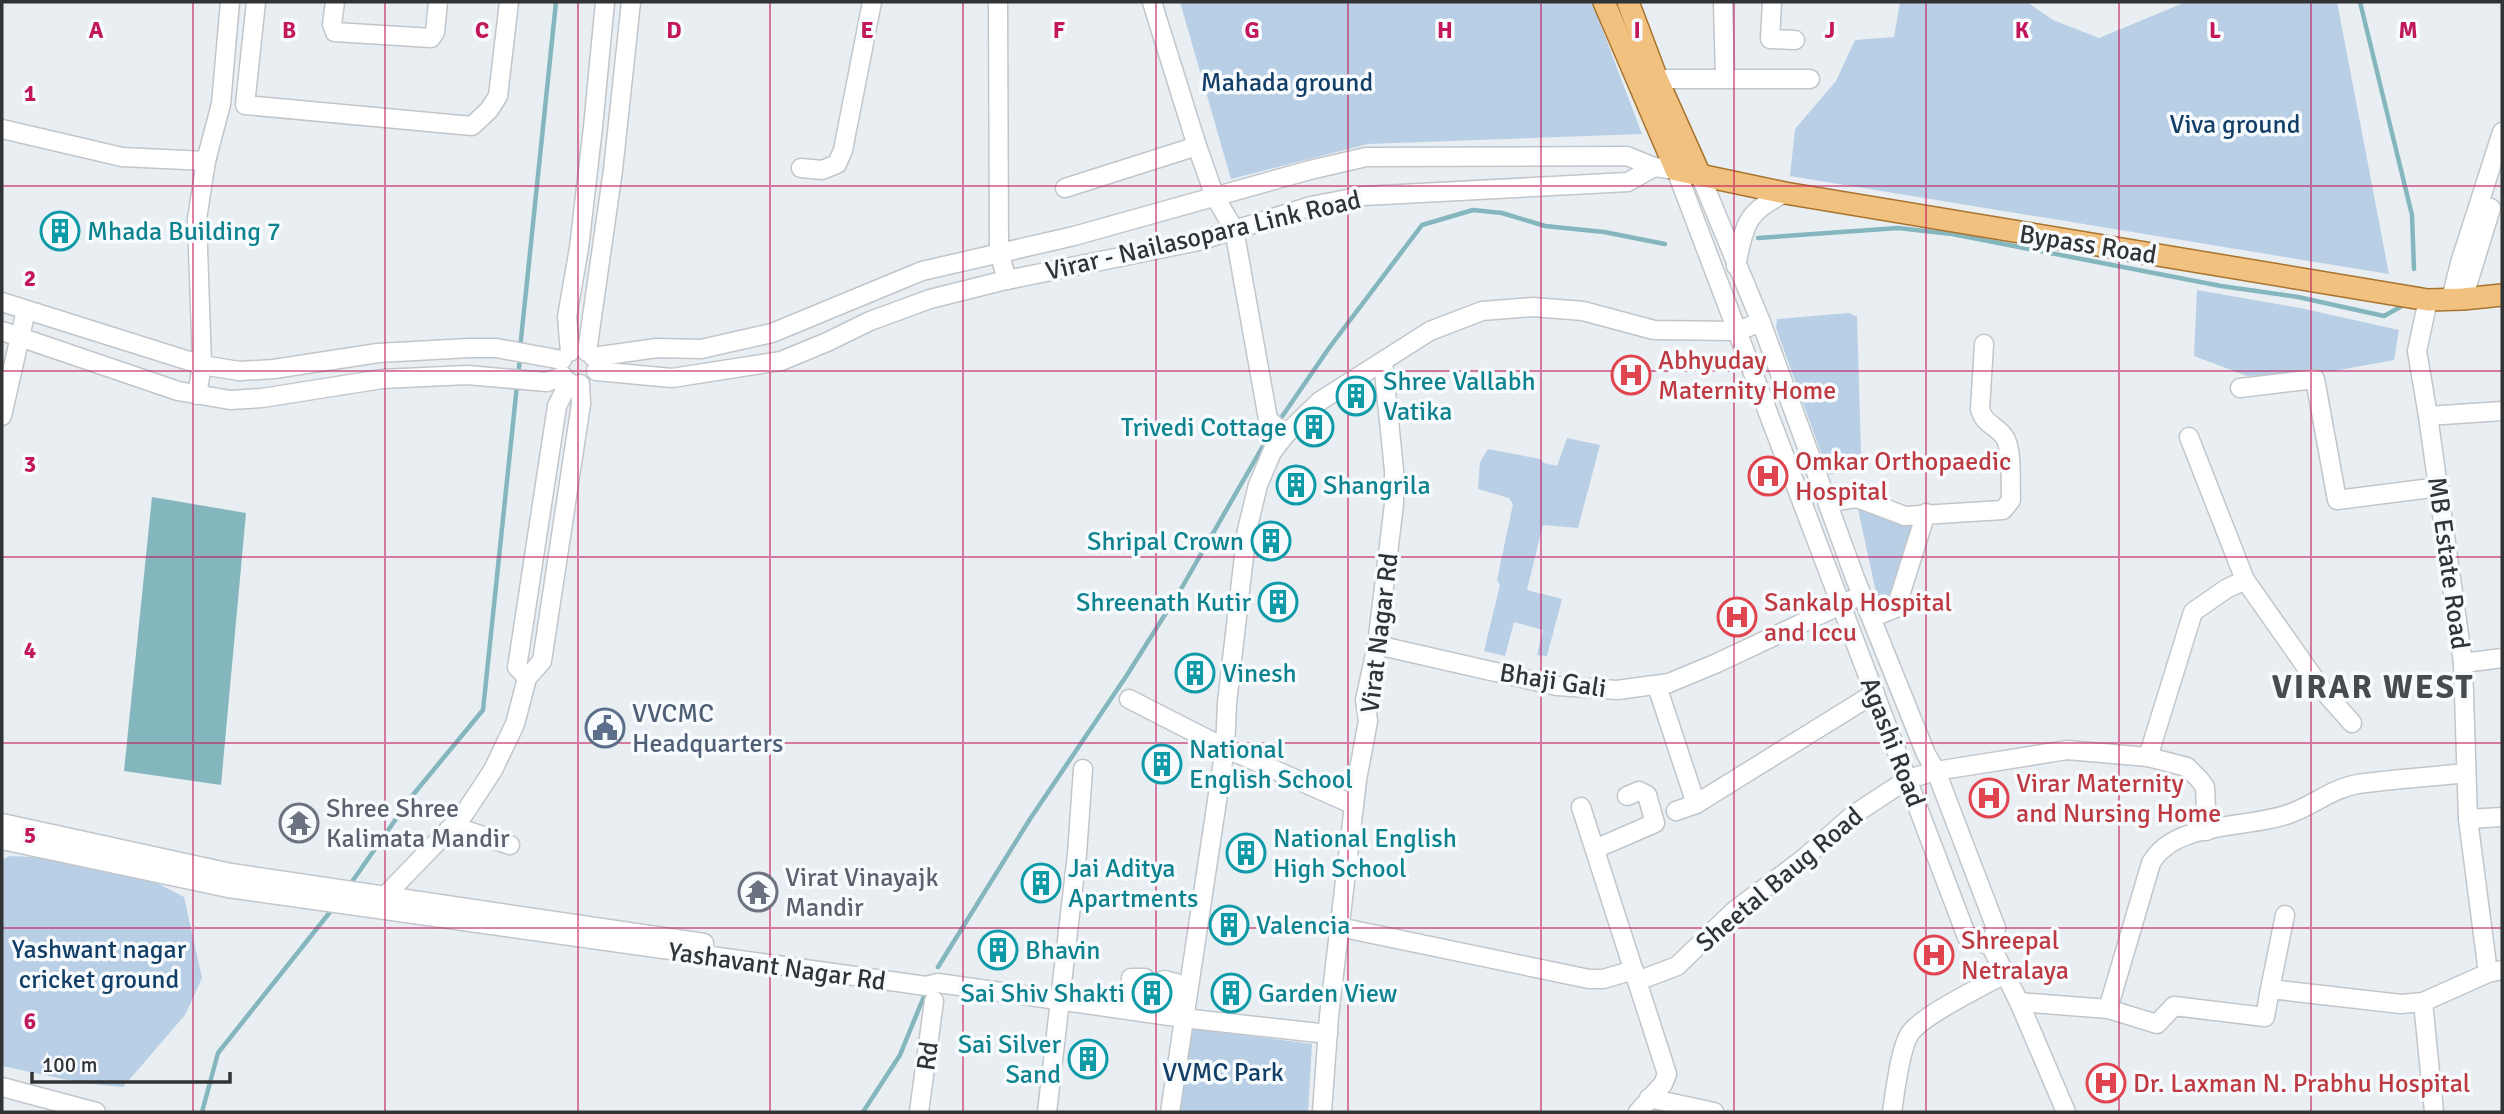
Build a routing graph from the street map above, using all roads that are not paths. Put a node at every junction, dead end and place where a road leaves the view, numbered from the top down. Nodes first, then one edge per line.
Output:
1 (230, 2) edge
2 (256, 2) edge
3 (335, 2) edge
4 (438, 2) edge
5 (509, 2) edge
6 (605, 2) edge
7 (631, 2) edge
8 (872, 2) edge
9 (998, 2) edge
10 (1152, 2) edge
11 (1604, 2) edge
12 (1628, 2) edge
13 (1723, 2) edge
14 (1772, 2) edge
15 (1795, 40) dead end
16 (1726, 78) junction
17 (1657, 79) junction
18 (1810, 79) dead end
19 (221, 104) junction
20 (245, 105) junction
21 (2, 129) edge
22 (2502, 132) edge
23 (1196, 146) junction
24 (206, 160) junction
25 (1654, 167) junction
26 (801, 168) dead end
27 (1676, 170) junction
28 (2502, 172) edge
29 (1700, 175) junction
30 (1065, 188) dead end
31 (1785, 193) junction
32 (1215, 197) junction
33 (1234, 229) junction
34 (999, 252) junction
35 (1736, 266) junction
36 (1007, 280) junction
37 (2502, 296) edge
38 (2428, 299) junction
39 (2457, 299) junction
40 (2, 303) edge
41 (26, 310) junction
42 (1761, 322) junction
43 (1738, 331) junction
44 (10, 333) edge
45 (1984, 345) dead end
46 (469, 348) junction
47 (1383, 362) junction
48 (202, 365) junction
49 (574, 368) junction
50 (467, 375) junction
51 (2240, 388) dead end
52 (197, 395) junction
53 (2502, 411) edge
54 (2, 412) edge
55 (2428, 416) junction
56 (1278, 428) junction
57 (2189, 437) dead end
58 (2438, 487) junction
59 (1829, 502) junction
60 (1926, 513) junction
61 (2245, 580) junction
62 (1862, 594) junction
63 (1840, 605) junction
64 (1881, 614) dead end
65 (1377, 645) junction
66 (2502, 658) edge
67 (2463, 663) junction
68 (527, 678) junction
69 (1657, 686) junction
70 (1875, 694) junction
71 (1129, 699) dead end
72 (2352, 723) dead end
73 (1225, 748) junction
74 (2148, 757) junction
75 (1083, 769) dead end
76 (1936, 771) junction
77 (2465, 773) junction
78 (1908, 779) junction
79 (1627, 796) dead end
80 (1349, 803) junction
81 (1696, 804) junction
82 (1589, 807) dead end
83 (1676, 811) dead end
84 (2502, 817) edge
85 (2468, 819) junction
86 (2, 823) edge
87 (453, 826) junction
88 (2207, 831) junction
89 (2, 840) edge
90 (510, 845) dead end
91 (1600, 847) junction
92 (229, 881) junction
93 (385, 896) junction
94 (362, 899) junction
95 (2285, 915) dead end
96 (1339, 927) junction
97 (1991, 946) junction
98 (2495, 972) edge
99 (1641, 973) junction
100 (2005, 974) junction
101 (1145, 978) dead end
102 (1164, 980) dead end
103 (2270, 989) junction
104 (936, 992) junction
105 (1061, 999) junction
106 (2019, 1002) junction
107 (2424, 1002) junction
108 (2108, 1009) junction
109 (1175, 1014) junction
110 (1322, 1033) junction
111 (2, 1087) edge
112 (1644, 1105) edge
113 (96, 1112) edge
114 (919, 1112) edge
115 (1047, 1112) edge
116 (1170, 1112) edge
117 (1312, 1112) edge
118 (1322, 1112) edge
119 (1714, 1112) edge
120 (1892, 1112) edge
121 (2066, 1112) edge
122 (2434, 1112) edge

1 - 19 street
2 - 20 street
3 - 4 street
5 - 20 street
6 - 49 street
7 - 49 street
8 - 26 street
9 - 34 street
10 - 23 street
11 - 27 main road
12 - 17 main road
13 - 16 street
14 - 15 street
16 - 17 street
16 - 18 street
17 - 29 main road
19 - 20 street
19 - 24 street
21 - 24 street
22 - 39 street
23 - 30 street
23 - 32 street
24 - 48 street
25 - 27 street
25 - 32 street, Virar - Nailasopara Link Road
25 - 33 street, Virar - Nailasopara Link Road
27 - 29 main road, Bypass Road
27 - 43 street, Agashi Road
28 - 39 street
29 - 31 main road, Bypass Road
29 - 35 street, Agashi Road
31 - 35 street
31 - 38 main road, Bypass Road
32 - 33 street
32 - 34 street, Virar - Nailasopara Link Road
33 - 36 street, Virar - Nailasopara Link Road
33 - 56 street
34 - 36 street
34 - 49 street, Virar - Nailasopara Link Road
35 - 42 street, Agashi Road
36 - 49 street, Virar - Nailasopara Link Road
37 - 39 main road, Bypass Road
38 - 39 main road, Bypass Road
38 - 55 street, MB Estate Road
40 - 41 street, Virar - Nailasopara Link Road
41 - 44 street
41 - 48 street, Virar - Nailasopara Link Road
42 - 43 street
42 - 59 street, Agashi Road
43 - 47 street
43 - 63 street, Agashi Road
44 - 52 street, Virar - Nailasopara Link Road
44 - 54 street
45 - 60 street
46 - 48 street, Virar - Nailasopara Link Road
46 - 49 street, Virar - Nailasopara Link Road
46 - 50 street
47 - 56 street
47 - 65 street, Virat Nagar Rd
48 - 52 street
49 - 50 street, Virar - Nailasopara Link Road
49 - 68 street
49 - 68 street
50 - 52 street, Virar - Nailasopara Link Road
51 - 58 street
53 - 55 street
55 - 58 street, MB Estate Road
56 - 73 street
57 - 61 street
58 - 67 street, MB Estate Road
59 - 60 street
59 - 62 street, Agashi Road
60 - 64 street
61 - 72 street
61 - 74 street
62 - 63 street, Bhaji Gali
62 - 76 street, Agashi Road
63 - 69 street, Bhaji Gali
63 - 70 street, Agashi Road
65 - 69 street, Bhaji Gali
65 - 80 street, Virat Nagar Rd
66 - 67 street
67 - 77 street, MB Estate Road
68 - 87 street
69 - 81 street
70 - 78 street, Agashi Road
70 - 81 street
71 - 73 street
73 - 80 street
73 - 109 street
74 - 76 street, Sheetal Baug Road
74 - 88 street, Sheetal Baug Road
75 - 105 street
76 - 78 street, Sheetal Baug Road
76 - 97 street, Agashi Road
77 - 85 street, MB Estate Road
77 - 88 street
78 - 97 street, Agashi Road
78 - 99 street, Sheetal Baug Road
79 - 91 street
80 - 96 street
80 - 110 street
81 - 83 street
82 - 91 street
84 - 85 street
85 - 98 street, MB Estate Road
86 - 92 street
87 - 90 street
87 - 93 street
88 - 108 street
89 - 92 street
91 - 99 street
92 - 94 street, Yashavant Nagar Rd
93 - 94 street
93 - 104 street
94 - 104 street, Yashavant Nagar Rd
95 - 103 street
96 - 99 street, Sheetal Baug Road
96 - 110 street
97 - 100 street, Agashi Road
98 - 107 street
99 - 112 street
100 - 106 street, Agashi Road
100 - 120 street
101 - 109 street
102 - 109 street
103 - 107 street
103 - 108 street
104 - 105 street, Yashavant Nagar Rd
104 - 114 street, Rd
105 - 109 street, Yashavant Nagar Rd
105 - 115 street
106 - 108 street
106 - 121 street, Agashi Road
107 - 122 street
109 - 110 street, Yashavant Nagar Rd
109 - 116 street
110 - 117 street
110 - 118 street
111 - 113 street
112 - 119 street

